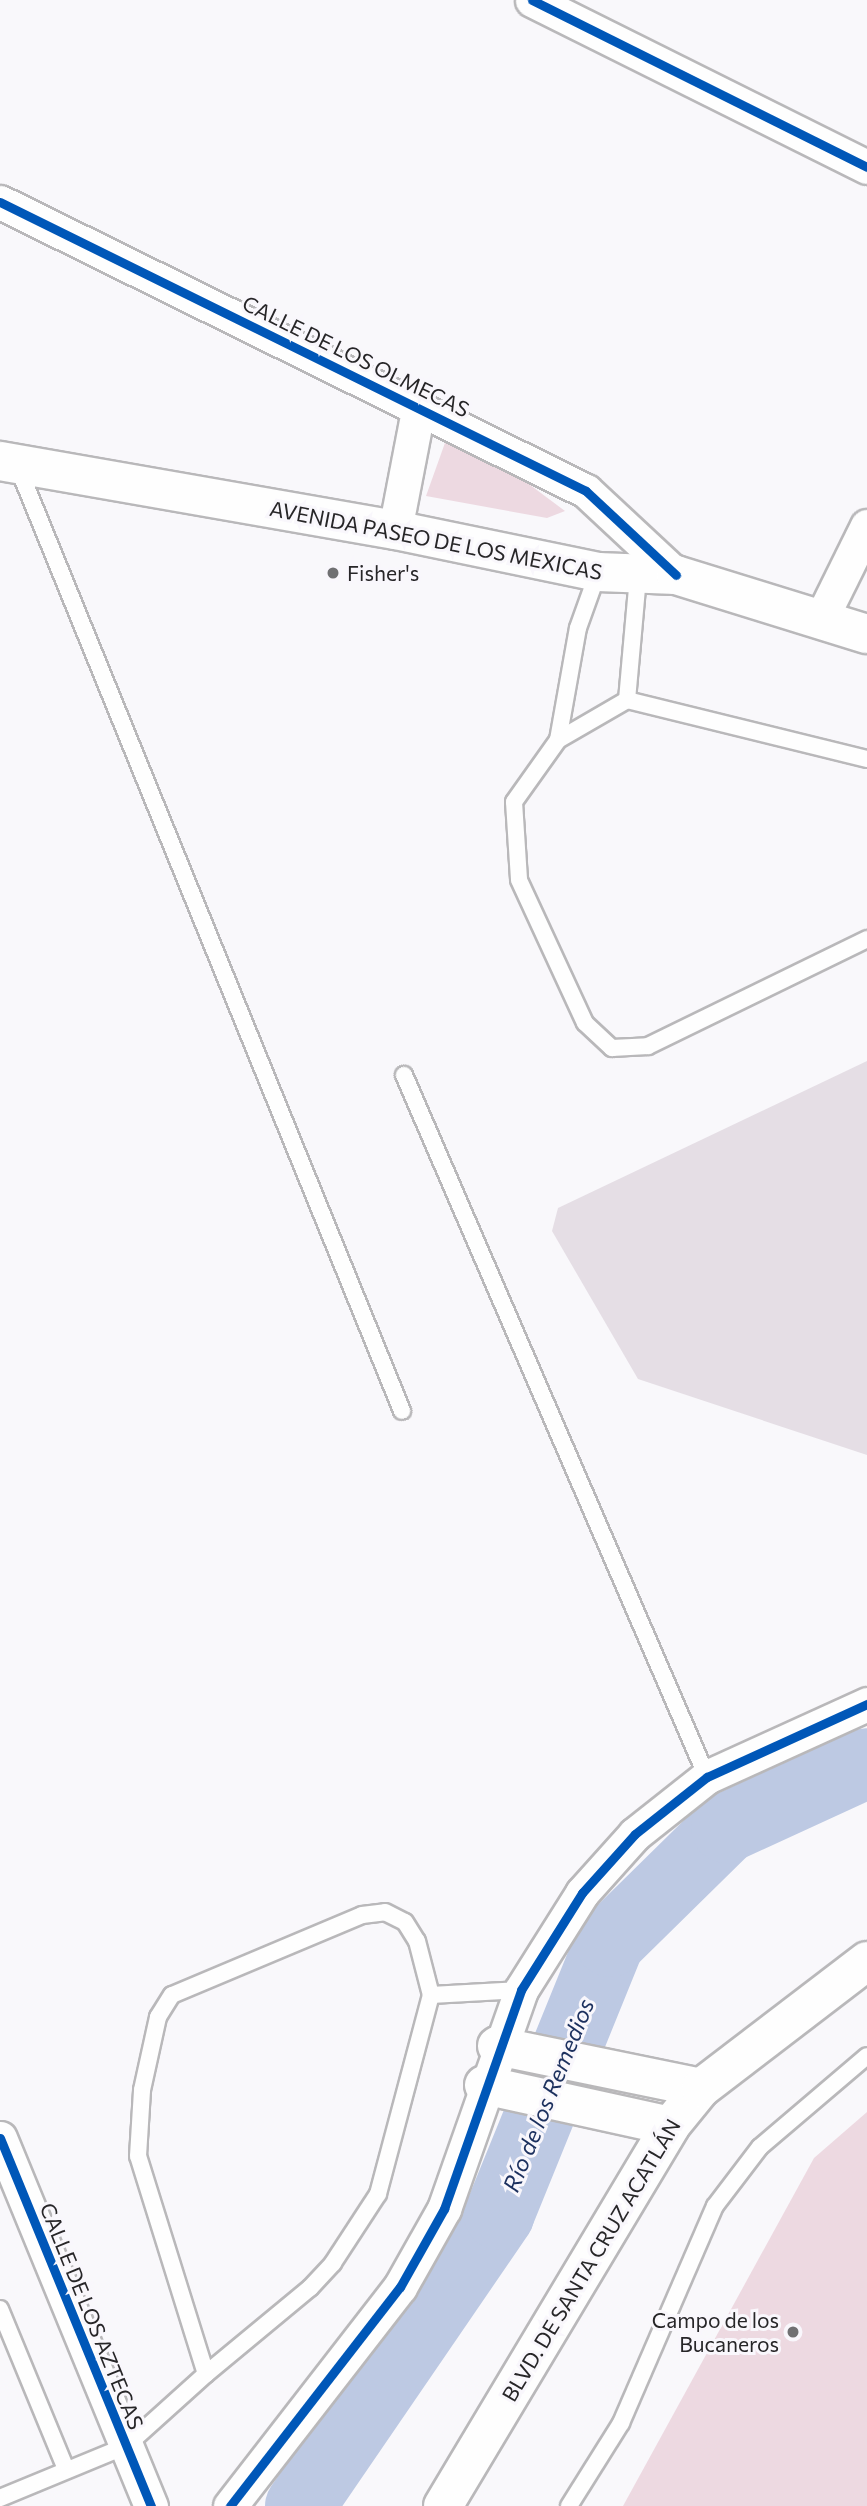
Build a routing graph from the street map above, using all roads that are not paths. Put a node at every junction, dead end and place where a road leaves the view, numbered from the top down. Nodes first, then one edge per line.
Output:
1 (532, 0) edge
2 (867, 167) edge
3 (0, 202) edge
4 (418, 405) junction
5 (8, 462) edge
6 (867, 526) edge
7 (396, 530) junction
8 (598, 572) junction
9 (676, 575) junction
10 (638, 576) junction
11 (820, 621) junction
12 (867, 634) edge
13 (627, 700) junction
14 (558, 740) junction
15 (867, 759) edge
16 (867, 939) edge
17 (404, 1075) dead end
18 (402, 1411) dead end
19 (867, 1704) edge
20 (707, 1777) junction
21 (867, 1961) edge
22 (522, 1990) junction
23 (431, 1995) junction
24 (512, 2048) junction
25 (867, 2056) edge
26 (494, 2088) junction
27 (701, 2088) junction
28 (670, 2126) junction
29 (0, 2138) edge
30 (0, 2309) edge
31 (206, 2374) junction
32 (126, 2446) junction
33 (66, 2469) junction
34 (1, 2493) edge
35 (151, 2506) edge
36 (230, 2506) edge
37 (443, 2506) edge
38 (569, 2506) edge

1 - 2 street
3 - 4 street, CALLE DE LOS OLMECAS
4 - 7 street
4 - 9 street, CALLE DE LOS OLMECAS
5 - 7 main road, AVENIDA PASEO DE LOS MEXICAS
5 - 18 lane
6 - 11 street
7 - 8 main road, AVENIDA PASEO DE LOS MEXICAS
8 - 10 main road, AVENIDA PASEO DE LOS MEXICAS
8 - 14 lane
9 - 10 main road, AVENIDA PASEO DE LOS MEXICAS
9 - 11 main road, AVENIDA PASEO DE LOS MEXICAS
10 - 13 lane
11 - 12 main road, AVENIDA PASEO DE LOS MEXICAS
13 - 14 lane
13 - 15 lane
14 - 16 lane
17 - 20 lane
19 - 20 street
20 - 22 street
21 - 27 main road, BLVD. DE SANTA CRUZ ACATLÁN
22 - 23 lane
22 - 24 street
23 - 31 lane
23 - 31 lane
24 - 26 street
24 - 27 main road
25 - 38 lane
26 - 28 main road
26 - 36 street
27 - 28 main road, BLVD. DE SANTA CRUZ ACATLÁN
28 - 37 main road, BLVD. DE SANTA CRUZ ACATLÁN
29 - 32 street, CALLE DE LOS AZTECAS
30 - 33 lane
31 - 32 lane
32 - 33 lane
32 - 35 street, CALLE DE LOS AZTECAS
33 - 34 lane

